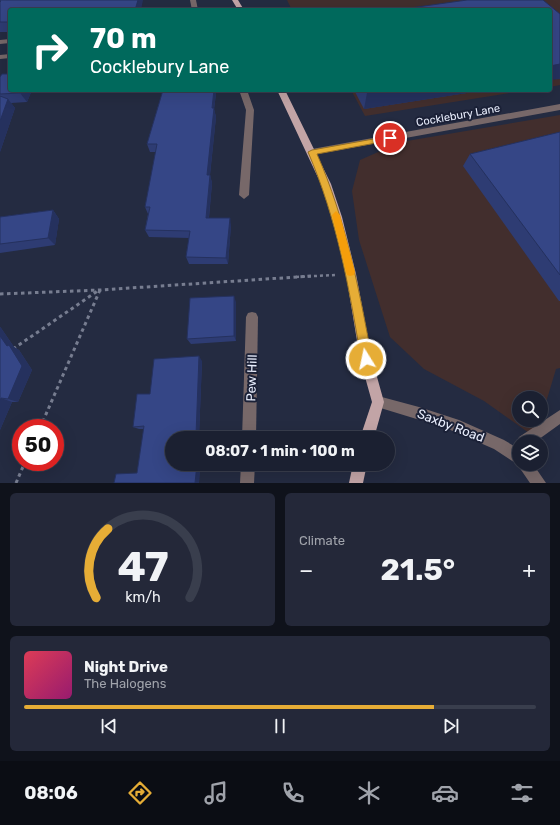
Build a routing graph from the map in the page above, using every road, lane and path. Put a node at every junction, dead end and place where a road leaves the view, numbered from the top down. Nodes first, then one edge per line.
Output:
1 (244, 92) edge
2 (282, 92) edge
3 (560, 107) edge
4 (312, 152) junction
5 (244, 195) dead end
6 (351, 274) junction
7 (100, 290) junction
8 (0, 294) edge
9 (252, 317) dead end
10 (12, 350) edge
11 (378, 402) junction
12 (560, 416) edge
13 (44, 419) edge
14 (249, 431) edge
15 (369, 431) edge
16 (534, 435) edge
17 (512, 449) edge
18 (21, 471) edge
19 (248, 471) edge
20 (359, 471) edge
21 (530, 471) edge
22 (16, 483) edge
23 (247, 483) edge
24 (356, 483) edge
25 (539, 483) edge

1 - 5 street
2 - 4 main road
3 - 4 street, Cocklebury Lane
4 - 6 main road
6 - 7 path
6 - 11 main road
7 - 8 path
7 - 10 path
7 - 13 path
9 - 14 street, Pew Hill
11 - 15 main road
11 - 17 street, Saxby Road
12 - 16 street
18 - 22 path
19 - 23 street
20 - 24 main road
21 - 25 street

